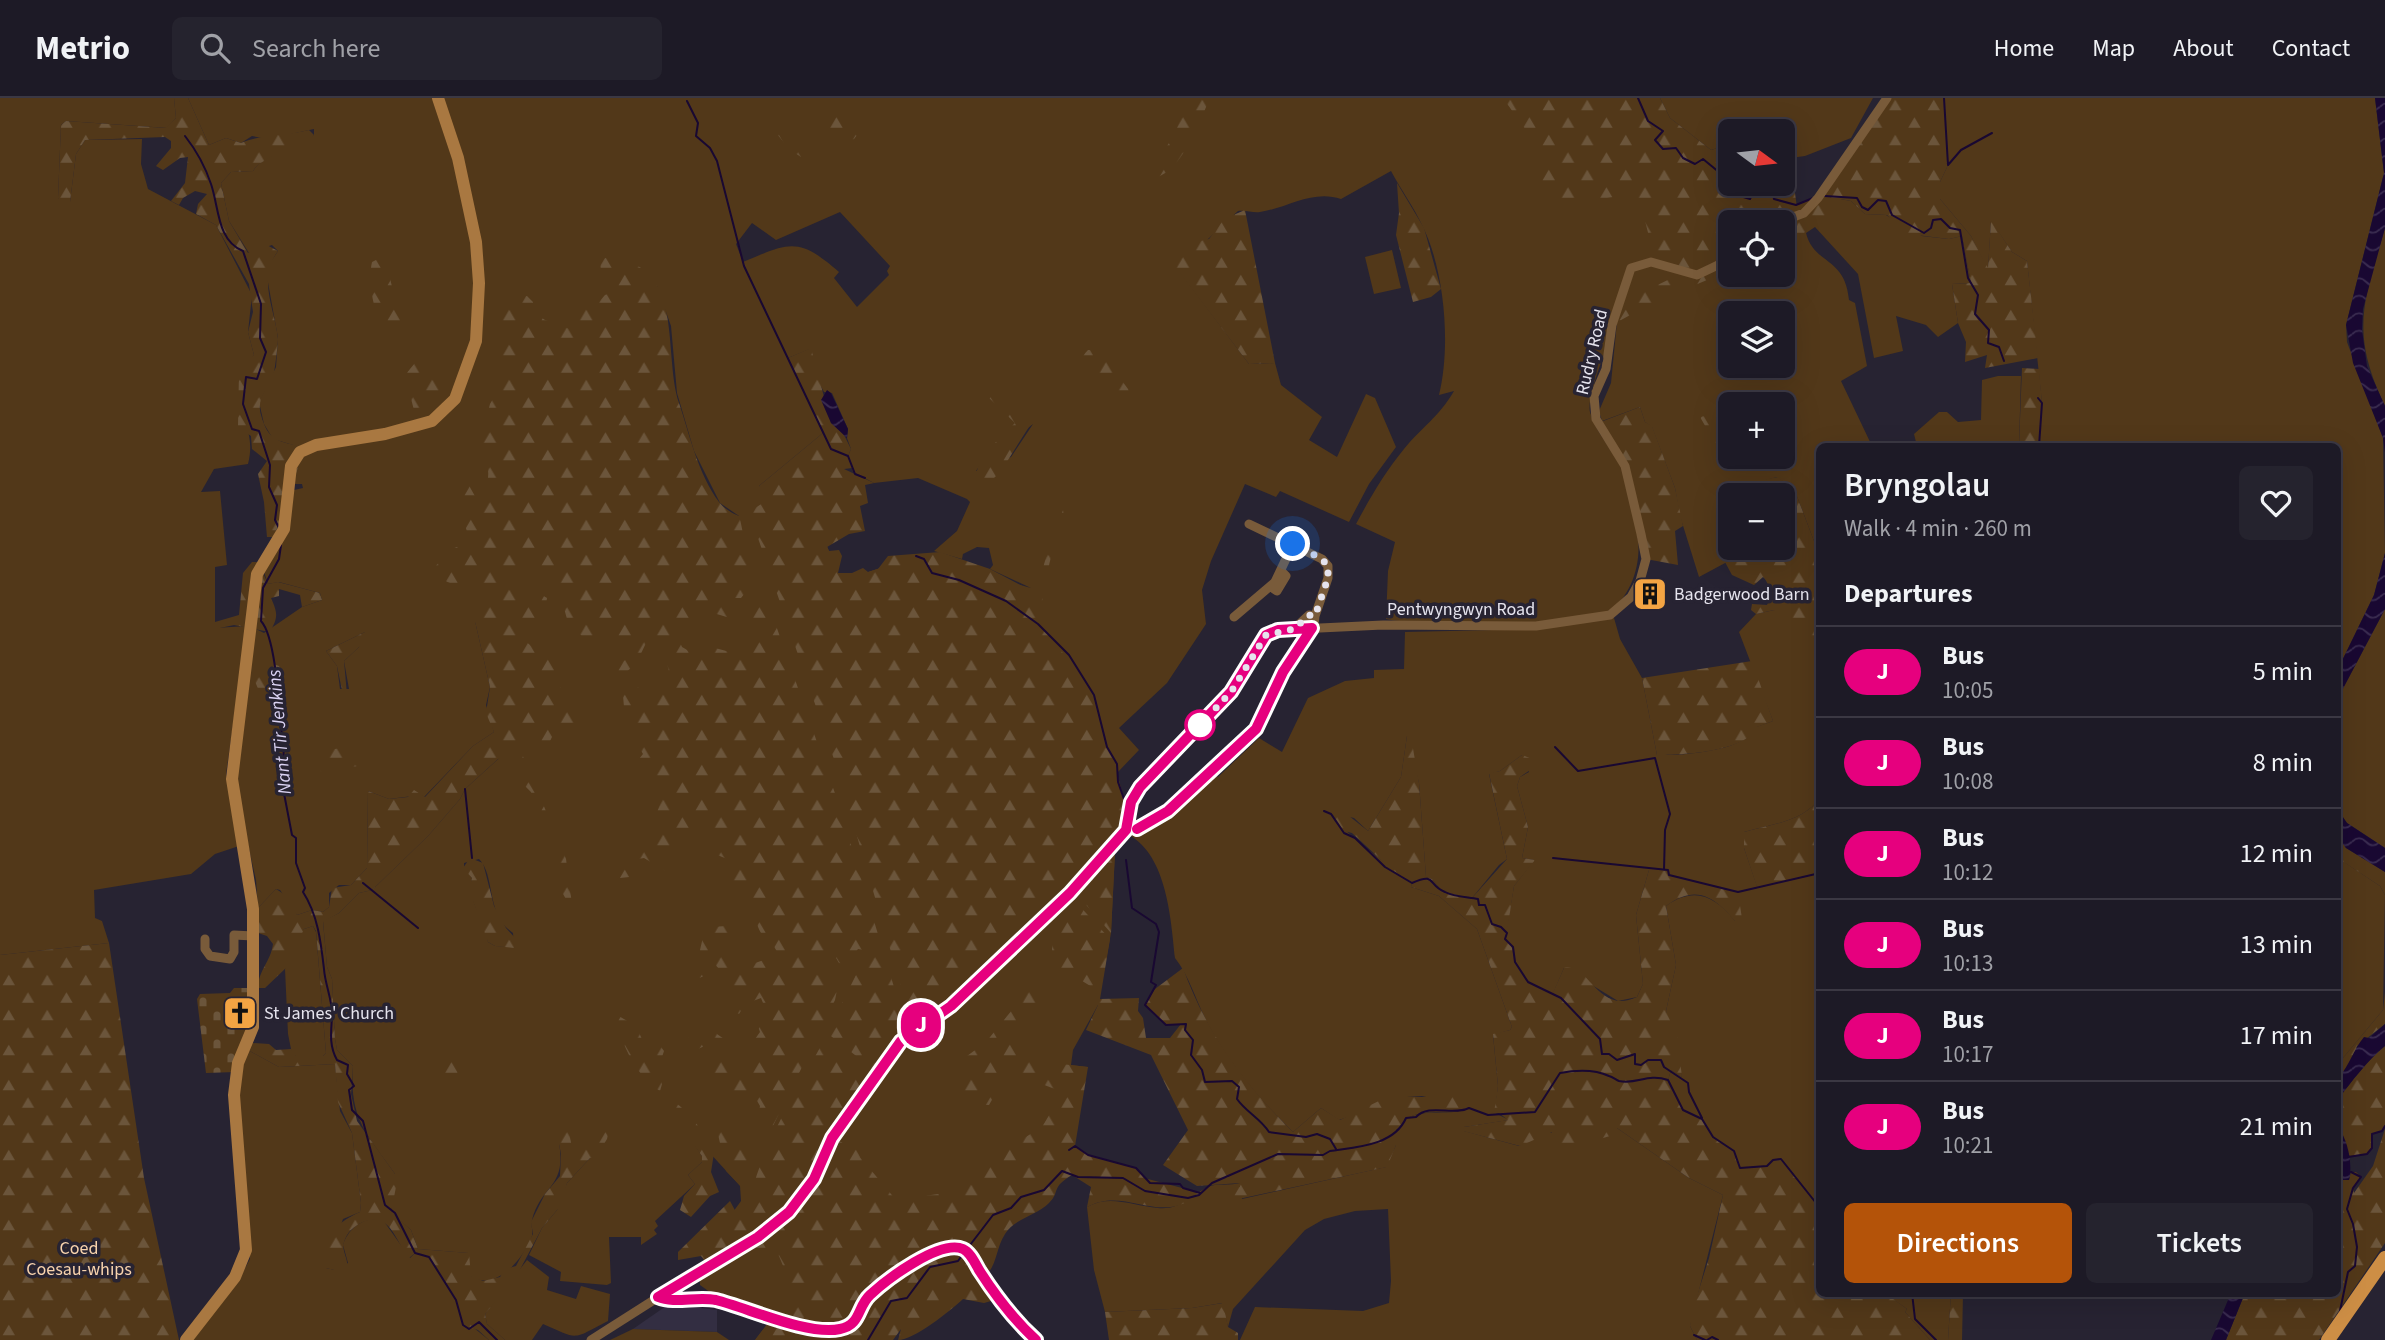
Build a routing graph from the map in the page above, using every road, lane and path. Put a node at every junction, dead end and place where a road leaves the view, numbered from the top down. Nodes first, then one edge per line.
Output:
1 (438, 98) edge
2 (1887, 98) edge
3 (1795, 216) edge
4 (1718, 262) edge
5 (1249, 524) dead end
6 (1293, 544) junction
7 (1610, 615) joint
8 (1315, 616) junction
9 (1234, 617) dead end
10 (1312, 628) junction
11 (1294, 629) junction
12 (1126, 830) junction
13 (253, 936) junction
14 (205, 939) dead end
15 (2385, 1258) edge
16 (658, 1297) junction
17 (2330, 1338) edge
18 (186, 1340) edge
19 (591, 1340) edge
20 (1035, 1340) edge

1 - 13 street
2 - 3 street
4 - 7 street, Rudry Road
5 - 6 street
6 - 8 street
6 - 9 street
7 - 10 street, Pentwyngwyn Road
8 - 10 street
8 - 11 street
10 - 11 street, Pentwyngwyn Road
10 - 12 street
11 - 12 street
12 - 16 street
13 - 14 street
13 - 18 street
15 - 17 main road
16 - 19 street
16 - 20 street

